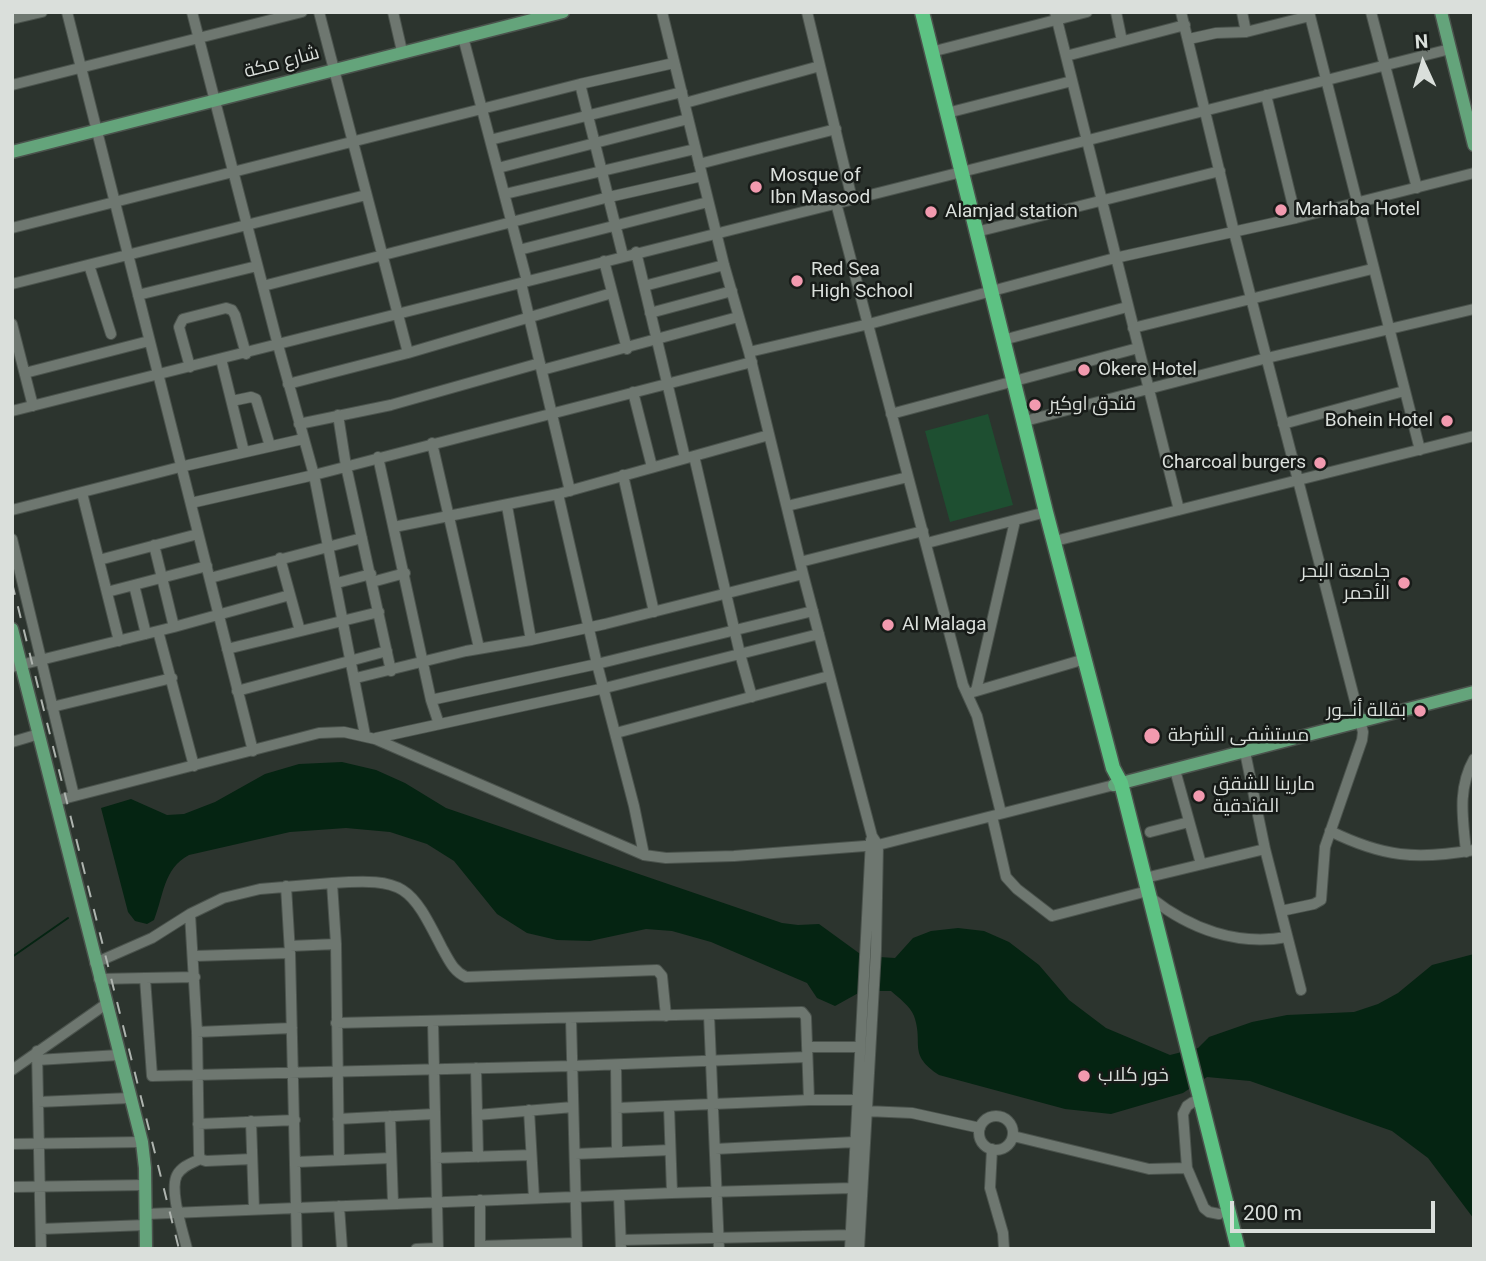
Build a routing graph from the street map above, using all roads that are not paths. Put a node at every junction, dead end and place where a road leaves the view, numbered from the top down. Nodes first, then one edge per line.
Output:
1 (42, 12) edge
2 (67, 12) edge
3 (191, 12) edge
4 (302, 12) edge
5 (319, 12) edge
6 (393, 12) edge
7 (662, 12) edge
8 (807, 12) edge
9 (922, 12) edge
10 (1087, 12) edge
11 (1116, 12) edge
12 (1181, 12) edge
13 (1242, 12) edge
14 (1371, 12) edge
15 (1441, 12) edge
16 (556, 13) edge
17 (1309, 14) edge
18 (1056, 16) edge
19 (12, 19) edge
20 (1185, 25) junction
21 (1246, 32) junction
22 (198, 37) junction
23 (463, 37) junction
24 (1189, 39) junction
25 (1122, 41) junction
26 (1450, 49) junction
27 (402, 51) junction
28 (931, 52) junction
29 (1066, 56) junction
30 (674, 63) junction
31 (820, 65) junction
32 (1385, 66) junction
33 (80, 68) junction
34 (335, 69) junction
35 (1072, 81) junction
36 (1326, 81) junction
37 (580, 84) junction
38 (12, 85) edge
39 (682, 92) junction
40 (1266, 95) junction
41 (215, 101) junction
42 (685, 103) junction
43 (482, 109) junction
44 (1205, 110) junction
45 (947, 113) junction
46 (588, 114) junction
47 (688, 120) junction
48 (836, 129) junction
49 (96, 131) junction
50 (490, 140) junction
51 (1087, 140) junction
52 (354, 141) junction
53 (595, 142) junction
54 (1474, 145) edge
55 (695, 149) junction
56 (12, 152) edge
57 (699, 163) junction
58 (498, 167) junction
59 (603, 170) junction
60 (1220, 171) junction
61 (233, 172) junction
62 (961, 172) junction
63 (1474, 173) edge
64 (702, 176) junction
65 (1417, 188) junction
66 (505, 194) junction
67 (366, 195) junction
68 (609, 197) junction
69 (852, 199) junction
70 (1102, 200) junction
71 (114, 202) junction
72 (708, 202) junction
73 (836, 203) junction
74 (1356, 203) junction
75 (1296, 218) junction
76 (512, 221) junction
77 (616, 224) junction
78 (247, 226) junction
79 (12, 228) edge
80 (976, 232) junction
81 (1234, 232) junction
82 (716, 234) junction
83 (519, 250) junction
84 (636, 252) junction
85 (383, 255) junction
86 (128, 256) junction
87 (623, 256) junction
88 (1115, 258) junction
89 (604, 261) junction
90 (89, 265) junction
91 (724, 265) junction
92 (257, 266) junction
93 (1372, 269) junction
94 (524, 282) junction
95 (12, 284) edge
96 (263, 286) junction
97 (644, 286) junction
98 (732, 292) junction
99 (612, 293) junction
100 (991, 293) junction
101 (138, 295) junction
102 (1252, 299) junction
103 (1127, 307) junction
104 (1474, 309) edge
105 (650, 313) junction
106 (398, 314) junction
107 (738, 317) junction
108 (530, 318) junction
109 (12, 324) edge
110 (869, 324) junction
111 (1133, 328) junction
112 (1388, 331) junction
113 (111, 334) dead end
114 (656, 340) junction
115 (1003, 340) junction
116 (149, 341) junction
117 (278, 345) junction
118 (1138, 348) junction
119 (627, 349) junction
120 (408, 353) junction
121 (246, 354) junction
122 (750, 357) junction
123 (1267, 358) junction
124 (221, 359) junction
125 (541, 366) junction
126 (190, 367) junction
127 (25, 373) junction
128 (158, 374) junction
129 (1014, 381) junction
130 (288, 384) junction
131 (667, 384) junction
132 (1149, 390) junction
133 (1404, 391) junction
134 (633, 392) junction
135 (232, 401) junction
136 (33, 406) junction
137 (12, 411) edge
138 (551, 412) junction
139 (891, 414) junction
140 (338, 415) junction
141 (1025, 421) junction
142 (299, 424) junction
143 (1283, 424) junction
144 (769, 435) junction
145 (1474, 436) edge
146 (303, 439) junction
147 (432, 443) junction
148 (270, 446) junction
149 (1420, 450) junction
150 (244, 452) junction
151 (377, 457) junction
152 (689, 457) junction
153 (346, 466) junction
154 (180, 467) junction
155 (652, 467) junction
156 (314, 474) junction
157 (623, 475) junction
158 (908, 477) junction
159 (1297, 478) junction
160 (570, 491) junction
161 (82, 492) junction
162 (558, 494) junction
163 (191, 503) junction
164 (507, 506) junction
165 (787, 506) junction
166 (12, 510) edge
167 (1179, 510) junction
168 (1046, 512) junction
169 (450, 517) junction
170 (1015, 521) junction
171 (394, 527) junction
172 (923, 531) junction
173 (198, 534) junction
174 (362, 538) junction
175 (12, 539) edge
176 (1055, 541) junction
177 (927, 543) junction
178 (154, 545) junction
179 (329, 545) junction
180 (280, 558) junction
181 (99, 560) junction
182 (800, 562) junction
183 (207, 566) junction
184 (405, 573) junction
185 (803, 574) junction
186 (162, 578) junction
187 (210, 578) junction
188 (371, 578) junction
189 (337, 583) junction
190 (134, 585) junction
191 (107, 592) junction
192 (725, 594) junction
193 (290, 595) junction
194 (813, 611) junction
195 (379, 612) junction
196 (654, 612) junction
197 (217, 614) junction
198 (343, 620) junction
199 (174, 627) junction
200 (589, 627) junction
201 (12, 629) edge
202 (158, 631) junction
203 (300, 631) junction
204 (734, 631) junction
205 (146, 634) junction
206 (819, 634) junction
207 (531, 640) junction
208 (119, 641) junction
209 (479, 648) junction
210 (226, 649) junction
211 (387, 651) junction
212 (740, 654) junction
213 (1085, 659) junction
214 (41, 660) junction
215 (352, 662) junction
216 (424, 662) junction
217 (597, 664) junction
218 (17, 665) edge
219 (391, 671) junction
220 (830, 676) junction
221 (172, 678) junction
222 (356, 678) junction
223 (605, 688) junction
224 (237, 691) junction
225 (971, 692) junction
226 (1474, 692) edge
227 (752, 697) junction
228 (431, 700) junction
229 (52, 707) junction
230 (1362, 723) junction
231 (439, 724) junction
232 (616, 733) junction
233 (39, 734) junction
234 (370, 737) junction
235 (12, 742) edge
236 (253, 751) junction
237 (1245, 752) junction
238 (1474, 759) edge
239 (194, 766) junction
240 (1175, 770) junction
241 (1117, 781) junction
242 (74, 796) junction
243 (55, 801) junction
244 (996, 815) junction
245 (1189, 822) junction
246 (1330, 831) junction
247 (1150, 832) dead end
248 (874, 842) junction
249 (1265, 849) junction
250 (1470, 851) edge
251 (644, 855) junction
252 (1201, 864) junction
253 (1145, 878) junction
254 (332, 883) junction
255 (286, 887) junction
256 (1145, 895) junction
257 (1281, 911) junction
258 (190, 914) junction
259 (1287, 937) junction
260 (336, 944) junction
261 (290, 950) junction
262 (194, 956) junction
263 (95, 963) junction
264 (195, 977) junction
265 (145, 978) junction
266 (99, 979) junction
267 (1301, 990) dead end
268 (868, 1002) junction
269 (106, 1004) junction
270 (709, 1015) junction
271 (666, 1016) junction
272 (571, 1018) junction
273 (433, 1021) junction
274 (337, 1023) junction
275 (292, 1028) junction
276 (197, 1032) junction
277 (860, 1047) junction
278 (807, 1052) junction
279 (119, 1055) junction
280 (37, 1056) junction
281 (711, 1061) junction
282 (616, 1065) junction
283 (572, 1066) junction
284 (476, 1068) junction
285 (432, 1069) junction
286 (12, 1070) edge
287 (337, 1072) junction
288 (294, 1073) junction
289 (198, 1075) junction
290 (130, 1098) junction
291 (1194, 1098) junction
292 (808, 1100) junction
293 (857, 1100) junction
294 (38, 1102) junction
295 (713, 1104) junction
296 (669, 1106) junction
297 (573, 1107) junction
298 (617, 1108) junction
299 (529, 1110) junction
300 (866, 1111) junction
301 (434, 1114) junction
302 (477, 1115) junction
303 (390, 1116) junction
304 (338, 1119) junction
305 (295, 1120) junction
306 (251, 1121) junction
307 (198, 1124) junction
308 (979, 1128) junction
309 (1013, 1136) junction
310 (142, 1142) junction
311 (855, 1142) junction
312 (38, 1143) junction
313 (12, 1144) edge
314 (715, 1149) junction
315 (670, 1150) junction
316 (992, 1150) junction
317 (617, 1152) junction
318 (575, 1154) junction
319 (531, 1155) junction
320 (478, 1157) junction
321 (391, 1158) junction
322 (436, 1158) junction
323 (201, 1159) junction
324 (252, 1159) junction
325 (339, 1160) junction
326 (296, 1162) junction
327 (1186, 1168) junction
328 (146, 1185) junction
329 (40, 1186) junction
330 (12, 1187) edge
331 (852, 1188) junction
332 (716, 1192) junction
333 (672, 1193) junction
334 (619, 1196) junction
335 (534, 1198) junction
336 (577, 1198) junction
337 (480, 1200) junction
338 (437, 1202) junction
339 (393, 1203) junction
340 (340, 1206) junction
341 (297, 1207) junction
342 (254, 1209) junction
343 (178, 1213) junction
344 (1219, 1214) junction
345 (146, 1220) junction
346 (41, 1229) junction
347 (850, 1236) junction
348 (719, 1243) edge
349 (675, 1244) edge
350 (621, 1245) edge
351 (577, 1246) edge
352 (535, 1247) edge
353 (438, 1248) edge
354 (480, 1248) edge
355 (41, 1249) edge
356 (146, 1249) edge
357 (187, 1249) edge
358 (297, 1249) edge
359 (342, 1249) edge
360 (416, 1249) edge
361 (849, 1249) edge
362 (859, 1249) edge
363 (1004, 1249) edge
364 (1229, 1249) edge
365 (1238, 1249) edge

1 - 19 street
2 - 33 street
3 - 22 street
4 - 22 street
5 - 34 street
6 - 27 street
7 - 30 street
8 - 31 street
9 - 28 highway
10 - 18 street
11 - 25 street
12 - 20 street
13 - 21 street
14 - 32 street
15 - 26 main road
16 - 23 main road, شارع مكة
17 - 21 street
17 - 36 street
18 - 28 street
18 - 29 street
20 - 24 street
20 - 25 street
21 - 24 street
22 - 33 street
22 - 41 street
23 - 27 main road, شارع مكة
23 - 43 street
24 - 44 street
25 - 29 street
26 - 32 street
26 - 54 main road
27 - 34 main road, شارع مكة
28 - 45 highway
29 - 35 street
30 - 37 street
30 - 39 street
31 - 42 street
31 - 48 street
32 - 36 street
32 - 65 street
33 - 38 street
33 - 49 street
34 - 41 main road, شارع مكة
34 - 52 street
35 - 45 street
35 - 51 street
36 - 40 street
36 - 74 street
37 - 43 street
37 - 46 street
39 - 42 street
39 - 46 street
40 - 44 street
40 - 75 street
41 - 49 main road, شارع مكة
41 - 61 street
42 - 47 street
43 - 50 street
43 - 52 street
44 - 51 street
44 - 60 street
45 - 62 highway
46 - 50 street
46 - 53 street
47 - 53 street
47 - 55 street
48 - 57 street
48 - 69 street
49 - 56 main road, شارع مكة
49 - 71 street
50 - 58 street
51 - 62 street
51 - 70 street
52 - 61 street
52 - 67 street
53 - 58 street
53 - 59 street
55 - 57 street
55 - 59 street
57 - 64 street
58 - 66 street
59 - 66 street
59 - 68 street
60 - 70 street
60 - 81 street
61 - 71 street
61 - 78 street
62 - 69 street
62 - 80 highway
63 - 65 street
64 - 68 street
64 - 72 street
65 - 74 street
66 - 76 street
67 - 78 street
67 - 85 street
68 - 76 street
68 - 77 street
69 - 73 street
70 - 80 street
70 - 88 street
71 - 79 street
71 - 86 street
72 - 77 street
72 - 82 street
73 - 82 street
73 - 110 street
74 - 75 street
74 - 93 street
75 - 81 street
76 - 83 street
76 - 85 street
77 - 83 street
77 - 87 street
78 - 86 street
78 - 92 street
80 - 100 highway
81 - 88 street
81 - 102 street
82 - 84 street
82 - 91 street
83 - 94 street
84 - 87 street
84 - 97 street
85 - 96 street
85 - 106 street
86 - 90 street
86 - 101 street
87 - 89 street
88 - 100 street
88 - 103 street
89 - 94 street
89 - 99 street
90 - 95 street
90 - 113 street
91 - 97 street
91 - 98 street
92 - 96 street
92 - 101 street
93 - 102 street
93 - 112 street
94 - 106 street
94 - 108 street
96 - 117 street
97 - 105 street
98 - 105 street
98 - 107 street
99 - 108 street
99 - 119 street
100 - 110 street
100 - 115 highway
101 - 116 street
102 - 111 street
102 - 123 street
103 - 111 street
103 - 115 street
104 - 112 street
105 - 114 street
106 - 117 street
106 - 120 street
107 - 114 street
107 - 122 street
108 - 120 street
108 - 125 street
109 - 127 street
110 - 122 street
110 - 139 street
111 - 118 street
112 - 123 street
112 - 133 street
114 - 119 street
114 - 131 street
115 - 129 highway
116 - 127 street
116 - 128 street
117 - 121 street
117 - 130 street
118 - 129 street
118 - 132 street
119 - 125 street
120 - 130 street
121 - 124 street
121 - 126 street
122 - 131 street
122 - 144 street
123 - 132 street
123 - 143 street
124 - 126 street
124 - 135 street
125 - 138 street
125 - 140 street
126 - 128 street
127 - 136 street
128 - 136 street
128 - 154 street
129 - 139 street
129 - 141 highway
130 - 142 street
131 - 134 street
131 - 152 street
132 - 141 street
132 - 167 street
133 - 143 street
133 - 149 street
134 - 138 street
134 - 155 street
135 - 148 street
135 - 150 street
136 - 137 street
138 - 147 street
138 - 160 street
139 - 158 street
140 - 142 street
140 - 153 street
141 - 168 highway
142 - 146 street
143 - 159 street
144 - 152 street
144 - 165 street
145 - 149 street
146 - 148 street
146 - 156 street
147 - 151 street
147 - 169 street
148 - 150 street
149 - 159 street
150 - 154 street
151 - 153 street
151 - 171 street
152 - 155 street
152 - 192 street
153 - 156 street
153 - 174 street
154 - 161 street
154 - 163 street
155 - 157 street
156 - 163 street
156 - 179 street
157 - 160 street
157 - 196 street
158 - 165 street
158 - 172 street
159 - 167 street
159 - 230 street
160 - 162 street
161 - 166 street
161 - 181 street
162 - 164 street
162 - 200 street
163 - 173 street
164 - 169 street
164 - 207 street
165 - 182 street
167 - 176 street
168 - 170 street
168 - 176 highway
169 - 171 street
169 - 209 street
170 - 177 street
170 - 225 street
171 - 184 street
172 - 177 street
172 - 182 street
173 - 178 street
173 - 183 street
174 - 179 street
174 - 188 street
175 - 214 street
176 - 213 highway
177 - 225 street
178 - 181 street
178 - 186 street
179 - 180 street
179 - 189 street
180 - 187 street
180 - 193 street
181 - 191 street
182 - 185 street
183 - 186 street
183 - 187 street
184 - 188 street
184 - 216 street
185 - 192 street
185 - 194 street
186 - 190 street
186 - 199 street
187 - 197 street
188 - 189 street
188 - 195 street
189 - 198 street
190 - 191 street
190 - 205 street
191 - 208 street
192 - 196 street
192 - 204 street
193 - 197 street
193 - 203 street
194 - 204 street
194 - 206 street
195 - 198 street
195 - 211 street
196 - 200 street
197 - 199 street
197 - 210 street
198 - 203 street
198 - 215 street
199 - 202 street
200 - 207 street
200 - 217 street
201 - 218 main road
202 - 205 street
202 - 221 street
203 - 210 street
204 - 212 street
204 - 217 street
205 - 208 street
206 - 212 street
206 - 220 street
207 - 209 street
208 - 214 street
209 - 216 street
210 - 224 street
211 - 215 street
211 - 219 street
212 - 223 street
212 - 227 street
213 - 225 street
213 - 241 highway
214 - 218 street
214 - 229 street
215 - 222 street
215 - 224 street
216 - 219 street
216 - 228 street
217 - 223 street
217 - 228 street
218 - 233 main road
219 - 222 street
220 - 227 street
220 - 248 street
221 - 229 street
221 - 239 street
222 - 234 street
223 - 231 street
223 - 232 street
224 - 236 street
225 - 244 street
226 - 230 main road
227 - 232 street
228 - 231 street
229 - 242 street
230 - 237 main road
230 - 246 street
231 - 234 street
232 - 251 street
233 - 235 street
233 - 243 main road
234 - 236 street
234 - 251 street
236 - 239 street
237 - 240 main road
237 - 249 street
238 - 250 street
239 - 242 street
240 - 241 main road
240 - 245 street
241 - 244 street
241 - 253 highway
241 - 256 highway
242 - 243 street
243 - 263 main road
244 - 248 street
244 - 256 street
245 - 247 street
245 - 252 street
246 - 250 street
246 - 257 street
248 - 251 street
248 - 268 street
249 - 252 street
249 - 257 street
252 - 253 street
253 - 256 highway
254 - 255 street
254 - 260 street
254 - 271 street
255 - 258 street
255 - 261 street
256 - 259 street
256 - 291 highway
257 - 259 street
258 - 262 street
258 - 263 street
259 - 267 street
260 - 261 street
260 - 274 street
261 - 262 street
261 - 275 street
262 - 264 street
263 - 266 main road
264 - 265 street
264 - 276 street
265 - 266 street
265 - 289 street
266 - 269 main road
268 - 277 street
268 - 300 street
269 - 279 main road
269 - 280 street
270 - 271 street
270 - 278 street
270 - 281 street
271 - 272 street
272 - 273 street
272 - 283 street
273 - 274 street
273 - 285 street
274 - 287 street
275 - 276 street
275 - 288 street
276 - 289 street
277 - 278 street
277 - 293 street
278 - 281 street
278 - 292 street
279 - 280 street
279 - 290 main road
280 - 286 street
280 - 294 street
281 - 282 street
281 - 295 street
282 - 283 street
282 - 298 street
283 - 284 street
283 - 297 street
284 - 285 street
284 - 302 street
285 - 287 street
285 - 301 street
287 - 288 street
287 - 304 street
288 - 289 street
288 - 305 street
289 - 307 street
290 - 294 street
290 - 310 main road
291 - 327 street
291 - 344 highway
291 - 365 highway
292 - 293 street
292 - 295 street
293 - 311 street
294 - 312 street
295 - 296 street
295 - 314 street
296 - 298 street
296 - 315 street
297 - 299 street
297 - 318 street
298 - 317 street
299 - 302 street
299 - 319 street
300 - 308 street
300 - 362 street
301 - 303 street
301 - 322 street
302 - 320 street
303 - 304 street
303 - 321 street
304 - 325 street
305 - 306 street
305 - 326 street
306 - 307 street
306 - 324 street
307 - 323 street
308 - 309 street
308 - 316 street
309 - 316 street
309 - 327 street
310 - 312 street
310 - 328 main road
311 - 314 street
311 - 331 street
312 - 313 street
312 - 329 street
314 - 332 street
315 - 317 street
315 - 333 street
316 - 363 street
317 - 318 street
318 - 336 street
319 - 320 street
319 - 335 street
320 - 322 street
321 - 325 street
321 - 339 street
322 - 338 street
323 - 324 street
323 - 343 street
324 - 342 street
325 - 326 street
326 - 341 street
327 - 344 street
328 - 329 street
328 - 345 main road
329 - 330 street
329 - 346 street
331 - 332 street
331 - 347 street
332 - 333 street
332 - 348 street
333 - 334 street
334 - 336 street
334 - 350 street
335 - 336 street
335 - 337 street
336 - 351 street
337 - 338 street
337 - 354 street
338 - 339 street
338 - 353 street
339 - 340 street
340 - 341 street
340 - 359 street
341 - 342 street
341 - 358 street
342 - 343 street
343 - 345 street
343 - 357 street
344 - 364 highway
345 - 346 street
345 - 356 main road
346 - 355 street
347 - 348 street
347 - 361 street
348 - 349 street
349 - 350 street
351 - 352 street
352 - 354 street
353 - 360 street

